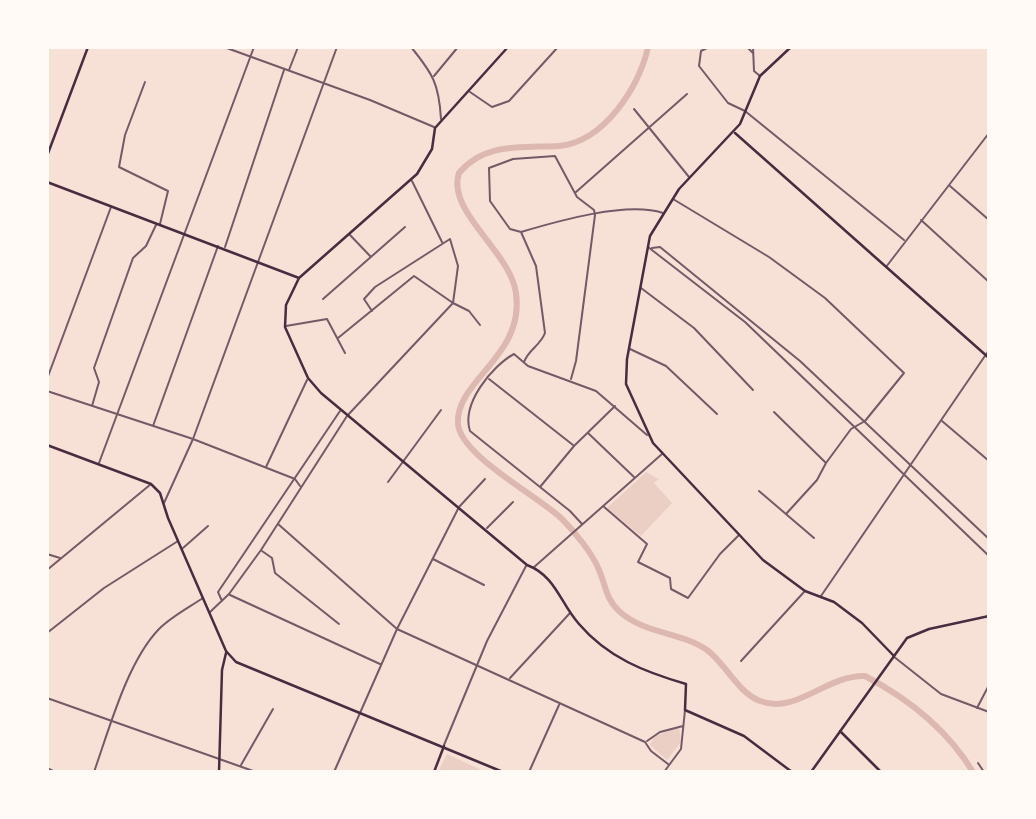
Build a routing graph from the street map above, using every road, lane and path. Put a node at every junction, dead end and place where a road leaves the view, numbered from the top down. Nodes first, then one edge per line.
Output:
1 (88, 47) edge
2 (224, 47) edge
3 (254, 47) edge
4 (298, 47) edge
5 (337, 47) edge
6 (411, 47) edge
7 (457, 47) edge
8 (508, 47) edge
9 (558, 47) edge
10 (709, 47) edge
11 (747, 47) edge
12 (753, 47) edge
13 (791, 47) edge
14 (754, 54) junction
15 (250, 57) junction
16 (284, 70) junction
17 (289, 71) junction
18 (434, 75) junction
19 (760, 76) junction
20 (145, 82) dead end
21 (322, 83) junction
22 (469, 91) junction
23 (687, 94) dead end
24 (634, 109) dead end
25 (745, 111) junction
26 (441, 119) junction
27 (648, 126) junction
28 (435, 128) junction
29 (734, 132) junction
30 (989, 134) edge
31 (47, 156) edge
32 (690, 178) junction
33 (411, 180) junction
34 (47, 182) edge
35 (948, 185) junction
36 (575, 192) junction
37 (673, 199) junction
38 (111, 206) junction
39 (664, 213) junction
40 (595, 215) junction
41 (920, 220) junction
42 (989, 220) edge
43 (158, 224) junction
44 (405, 227) dead end
45 (521, 232) junction
46 (185, 234) junction
47 (350, 234) junction
48 (904, 240) junction
49 (442, 243) junction
50 (218, 246) junction
51 (649, 247) junction
52 (224, 248) junction
53 (371, 257) junction
54 (257, 260) junction
55 (886, 268) junction
56 (299, 278) junction
57 (989, 282) edge
58 (640, 287) junction
59 (323, 299) dead end
60 (453, 303) junction
61 (372, 312) junction
62 (480, 325) dead end
63 (285, 327) junction
64 (338, 338) junction
65 (629, 349) junction
66 (989, 350) edge
67 (345, 353) dead end
68 (985, 355) junction
69 (989, 358) edge
70 (523, 363) junction
71 (309, 378) junction
72 (488, 378) junction
73 (47, 379) edge
74 (571, 380) junction
75 (752, 390) dead end
76 (47, 391) edge
77 (615, 405) junction
78 (92, 407) junction
79 (340, 410) junction
80 (441, 410) dead end
81 (774, 412) dead end
82 (717, 414) dead end
83 (117, 416) junction
84 (347, 416) junction
85 (941, 420) junction
86 (864, 421) junction
87 (153, 427) junction
88 (855, 427) junction
89 (587, 432) junction
90 (648, 435) junction
91 (193, 439) junction
92 (47, 445) edge
93 (573, 446) junction
94 (663, 453) junction
95 (402, 461) junction
96 (989, 461) edge
97 (826, 463) junction
98 (909, 463) junction
99 (99, 464) junction
100 (266, 467) junction
101 (903, 474) junction
102 (635, 478) junction
103 (295, 479) junction
104 (485, 479) dead end
105 (388, 482) dead end
106 (150, 484) junction
107 (301, 486) junction
108 (540, 487) junction
109 (759, 491) dead end
110 (513, 502) dead end
111 (164, 503) junction
112 (603, 506) junction
113 (459, 507) junction
114 (786, 514) junction
115 (278, 524) junction
116 (582, 524) junction
117 (208, 526) dead end
118 (486, 530) junction
119 (739, 536) junction
120 (814, 538) dead end
121 (178, 540) junction
122 (989, 540) edge
123 (182, 549) junction
124 (261, 550) junction
125 (47, 554) edge
126 (989, 555) edge
127 (61, 559) junction
128 (433, 559) junction
129 (527, 565) junction
130 (533, 568) junction
131 (47, 570) edge
132 (484, 585) dead end
133 (806, 591) junction
134 (229, 594) junction
135 (203, 597) junction
136 (820, 597) junction
137 (222, 601) junction
138 (211, 612) junction
139 (570, 613) junction
140 (989, 616) edge
141 (339, 624) dead end
142 (397, 629) junction
143 (47, 633) edge
144 (226, 651) junction
145 (893, 655) junction
146 (741, 661) dead end
147 (478, 663) junction
148 (382, 665) junction
149 (510, 679) junction
150 (989, 685) edge
151 (47, 698) edge
152 (559, 704) junction
153 (273, 709) dead end
154 (976, 709) junction
155 (685, 710) junction
156 (989, 712) edge
157 (360, 713) junction
158 (113, 719) junction
159 (684, 726) junction
160 (840, 731) junction
161 (645, 742) junction
162 (444, 746) junction
163 (219, 760) junction
164 (668, 764) junction
165 (978, 764) dead end
166 (240, 766) junction
167 (47, 768) edge
168 (55, 772) edge
169 (93, 772) edge
170 (219, 772) edge
171 (256, 772) edge
172 (334, 772) edge
173 (434, 772) edge
174 (503, 772) edge
175 (529, 772) edge
176 (664, 772) edge
177 (792, 772) edge
178 (811, 772) edge
179 (881, 772) edge
180 (984, 772) edge

1 - 31 main road
2 - 15 street
3 - 15 street
4 - 17 street
5 - 21 street
6 - 18 street
7 - 18 street
8 - 22 main road
9 - 22 street
10 - 25 street
11 - 14 street
12 - 14 street
13 - 19 main road
14 - 19 street
15 - 16 street
15 - 46 street
16 - 17 street
16 - 52 street
17 - 21 street
18 - 26 street
19 - 25 main road
20 - 43 street
21 - 28 street
21 - 54 street
22 - 26 main road
23 - 27 street
24 - 27 street
25 - 29 main road
25 - 48 street
26 - 28 main road
27 - 32 street
27 - 36 street
28 - 33 main road
29 - 32 main road
29 - 55 main road
30 - 35 street
32 - 37 main road
33 - 47 main road
33 - 49 street
34 - 38 main road
35 - 41 street
35 - 42 street
36 - 40 street
36 - 45 street
37 - 39 main road
37 - 86 street
38 - 43 main road
38 - 73 street
39 - 40 street
39 - 51 main road
40 - 45 street
40 - 74 street
41 - 48 street
41 - 57 street
43 - 46 main road
43 - 78 street
44 - 53 street
45 - 70 street
46 - 50 main road
46 - 83 street
47 - 53 street
47 - 56 main road
48 - 55 street
49 - 60 street
49 - 61 street
50 - 52 main road
50 - 87 street
51 - 58 main road
51 - 86 street
51 - 88 street
52 - 54 main road
53 - 59 street
54 - 56 main road
54 - 91 street
55 - 68 main road
56 - 63 main road
58 - 65 main road
58 - 75 street
60 - 61 street
60 - 62 street
60 - 84 street
61 - 64 street
63 - 64 street
63 - 71 main road
64 - 67 street
65 - 82 street
65 - 90 main road
66 - 68 street
68 - 69 main road
68 - 85 street
70 - 72 street
70 - 74 street
71 - 79 main road
71 - 100 street
72 - 93 street
72 - 108 street
74 - 77 street
76 - 78 street
77 - 89 street
77 - 90 street
78 - 83 street
79 - 84 main road
79 - 103 street
80 - 95 street
81 - 97 street
83 - 87 street
83 - 99 street
84 - 95 main road
84 - 107 street
85 - 96 street
85 - 98 street
86 - 88 street
86 - 98 street
87 - 91 street
88 - 97 street
88 - 101 street
89 - 93 street
89 - 102 street
90 - 94 main road
91 - 100 street
91 - 111 street
92 - 99 main road
93 - 108 street
94 - 102 street
94 - 119 main road
95 - 105 street
95 - 113 main road
97 - 114 street
98 - 101 street
98 - 122 street
99 - 106 main road
100 - 103 street
101 - 126 street
101 - 136 street
102 - 112 street
103 - 107 street
103 - 137 street
104 - 113 street
106 - 111 main road
106 - 127 street
107 - 115 street
108 - 116 street
109 - 114 street
110 - 118 street
111 - 121 main road
112 - 116 street
112 - 119 street
113 - 118 main road
113 - 128 street
114 - 120 street
115 - 124 street
115 - 142 street
116 - 130 street
117 - 123 street
118 - 129 main road
119 - 133 main road
121 - 123 main road
121 - 143 street
123 - 135 main road
124 - 134 street
124 - 141 street
125 - 127 street
127 - 131 street
128 - 132 street
128 - 142 street
129 - 130 main road
129 - 147 street
130 - 139 main road
133 - 136 main road
133 - 146 street
134 - 137 street
134 - 148 street
135 - 138 main road
135 - 158 street
136 - 145 main road
137 - 138 street
138 - 144 main road
139 - 149 street
139 - 155 main road
140 - 145 main road
142 - 147 street
142 - 148 street
144 - 157 main road
144 - 163 main road
145 - 154 street
145 - 160 main road
147 - 149 street
147 - 162 street
148 - 157 street
149 - 152 street
150 - 154 street
151 - 158 street
152 - 161 street
152 - 175 street
153 - 166 street
154 - 156 street
155 - 159 street
155 - 177 main road
157 - 162 main road
157 - 172 street
158 - 163 street
158 - 169 street
159 - 161 street
159 - 164 street
160 - 178 main road
160 - 179 main road
161 - 164 street
162 - 173 main road
162 - 174 main road
163 - 166 street
163 - 170 main road
164 - 176 street
165 - 180 street
166 - 171 street
167 - 168 street

